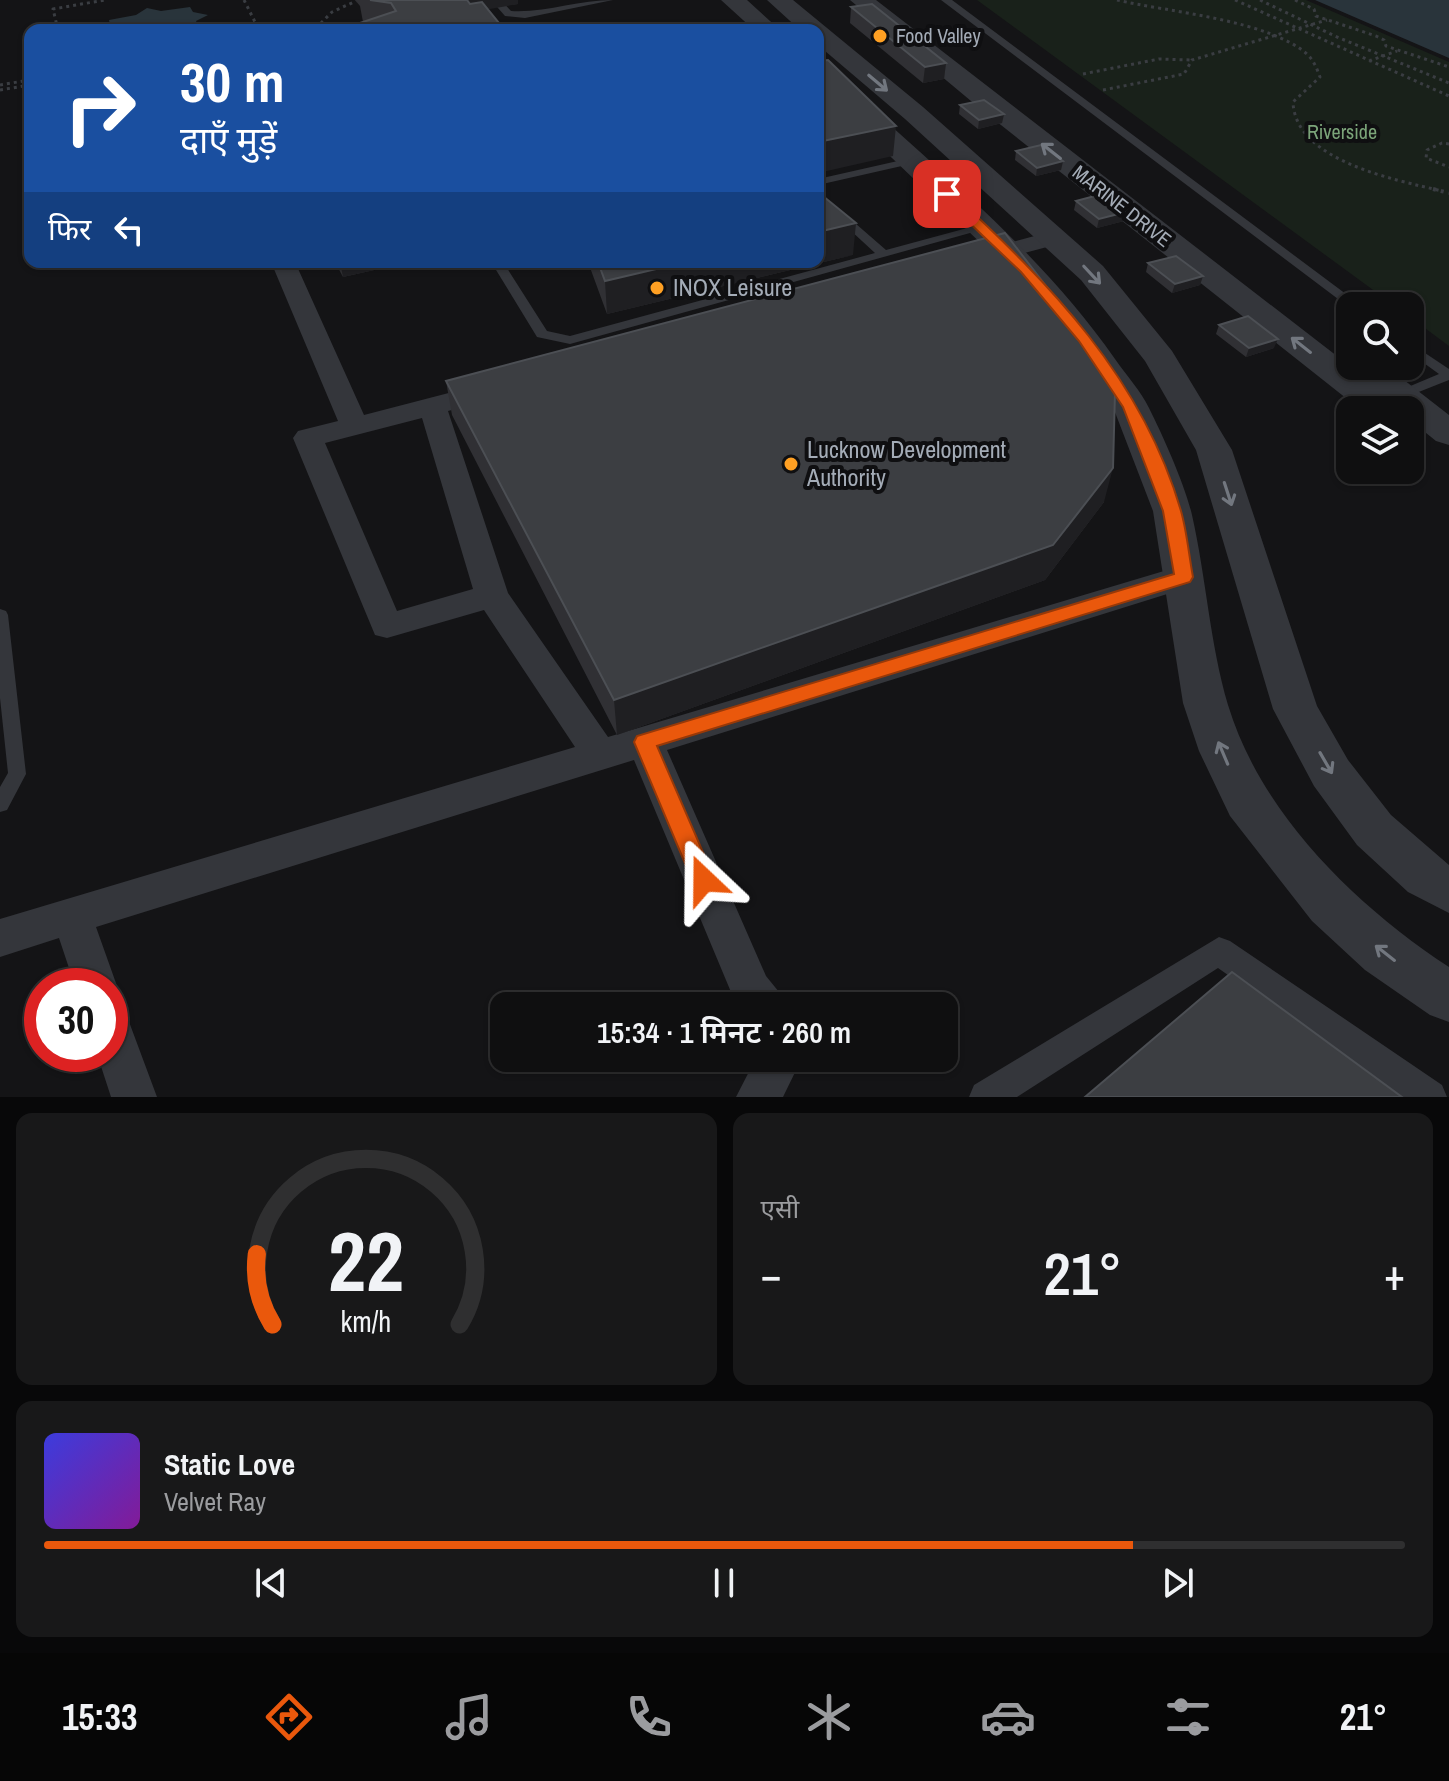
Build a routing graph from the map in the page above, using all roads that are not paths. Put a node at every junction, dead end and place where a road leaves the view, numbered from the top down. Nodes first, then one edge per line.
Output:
1 (496, 0) edge
2 (608, 0) edge
3 (733, 0) edge
4 (779, 0) edge
5 (862, 0) edge
6 (899, 0) edge
7 (946, 0) edge
8 (590, 1) edge
9 (761, 24) edge
10 (808, 24) edge
11 (824, 38) edge
12 (824, 83) edge
13 (890, 145) junction
14 (824, 179) edge
15 (829, 203) edge
16 (1053, 238) junction
17 (994, 239) junction
18 (883, 254) junction
19 (961, 263) edge
20 (286, 268) edge
21 (501, 268) edge
22 (1336, 292) edge
23 (1336, 344) edge
24 (1424, 357) edge
25 (1375, 380) edge
26 (509, 386) edge
27 (1385, 396) edge
28 (1388, 396) edge
29 (1405, 396) edge
30 (433, 407) junction
31 (355, 428) junction
32 (1436, 428) edge
33 (1449, 460) edge
34 (1184, 577) junction
35 (492, 596) junction
36 (0, 615) edge
37 (645, 742) junction
38 (600, 755) junction
39 (0, 804) edge
40 (1449, 891) edge
41 (72, 916) junction
42 (0, 938) edge
43 (90, 968) edge
44 (753, 992) edge
45 (1449, 997) edge
46 (126, 1072) edge
47 (772, 1072) edge
48 (134, 1097) edge
49 (759, 1097) edge
50 (986, 1097) edge
51 (1430, 1097) edge

1 - 8 lane
2 - 8 lane
3 - 9 street
4 - 10 street
27 -> 5 street, MARINE DRIVE
6 - 23 street, MARINE DRIVE
7 - 22 lane
11 -> 16 street
12 - 13 street
13 - 14 lane
13 - 17 street
15 - 18 lane
16 - 17 street
16 -> 40 street
17 - 18 lane
17 - 19 street
17 - 34 street
18 - 21 lane
20 - 31 street
24 - 29 lane
25 - 28 street, MARINE DRIVE
26 - 30 street
30 - 31 street
30 - 35 street
31 - 35 street
32 - 33 street, MARINE DRIVE
34 - 37 street
45 -> 34 street
35 - 38 street
36 - 39 lane
37 - 38 street
37 - 44 street
38 - 41 street
41 - 42 street
41 - 43 street
46 - 48 street
47 - 49 street
50 - 51 street

